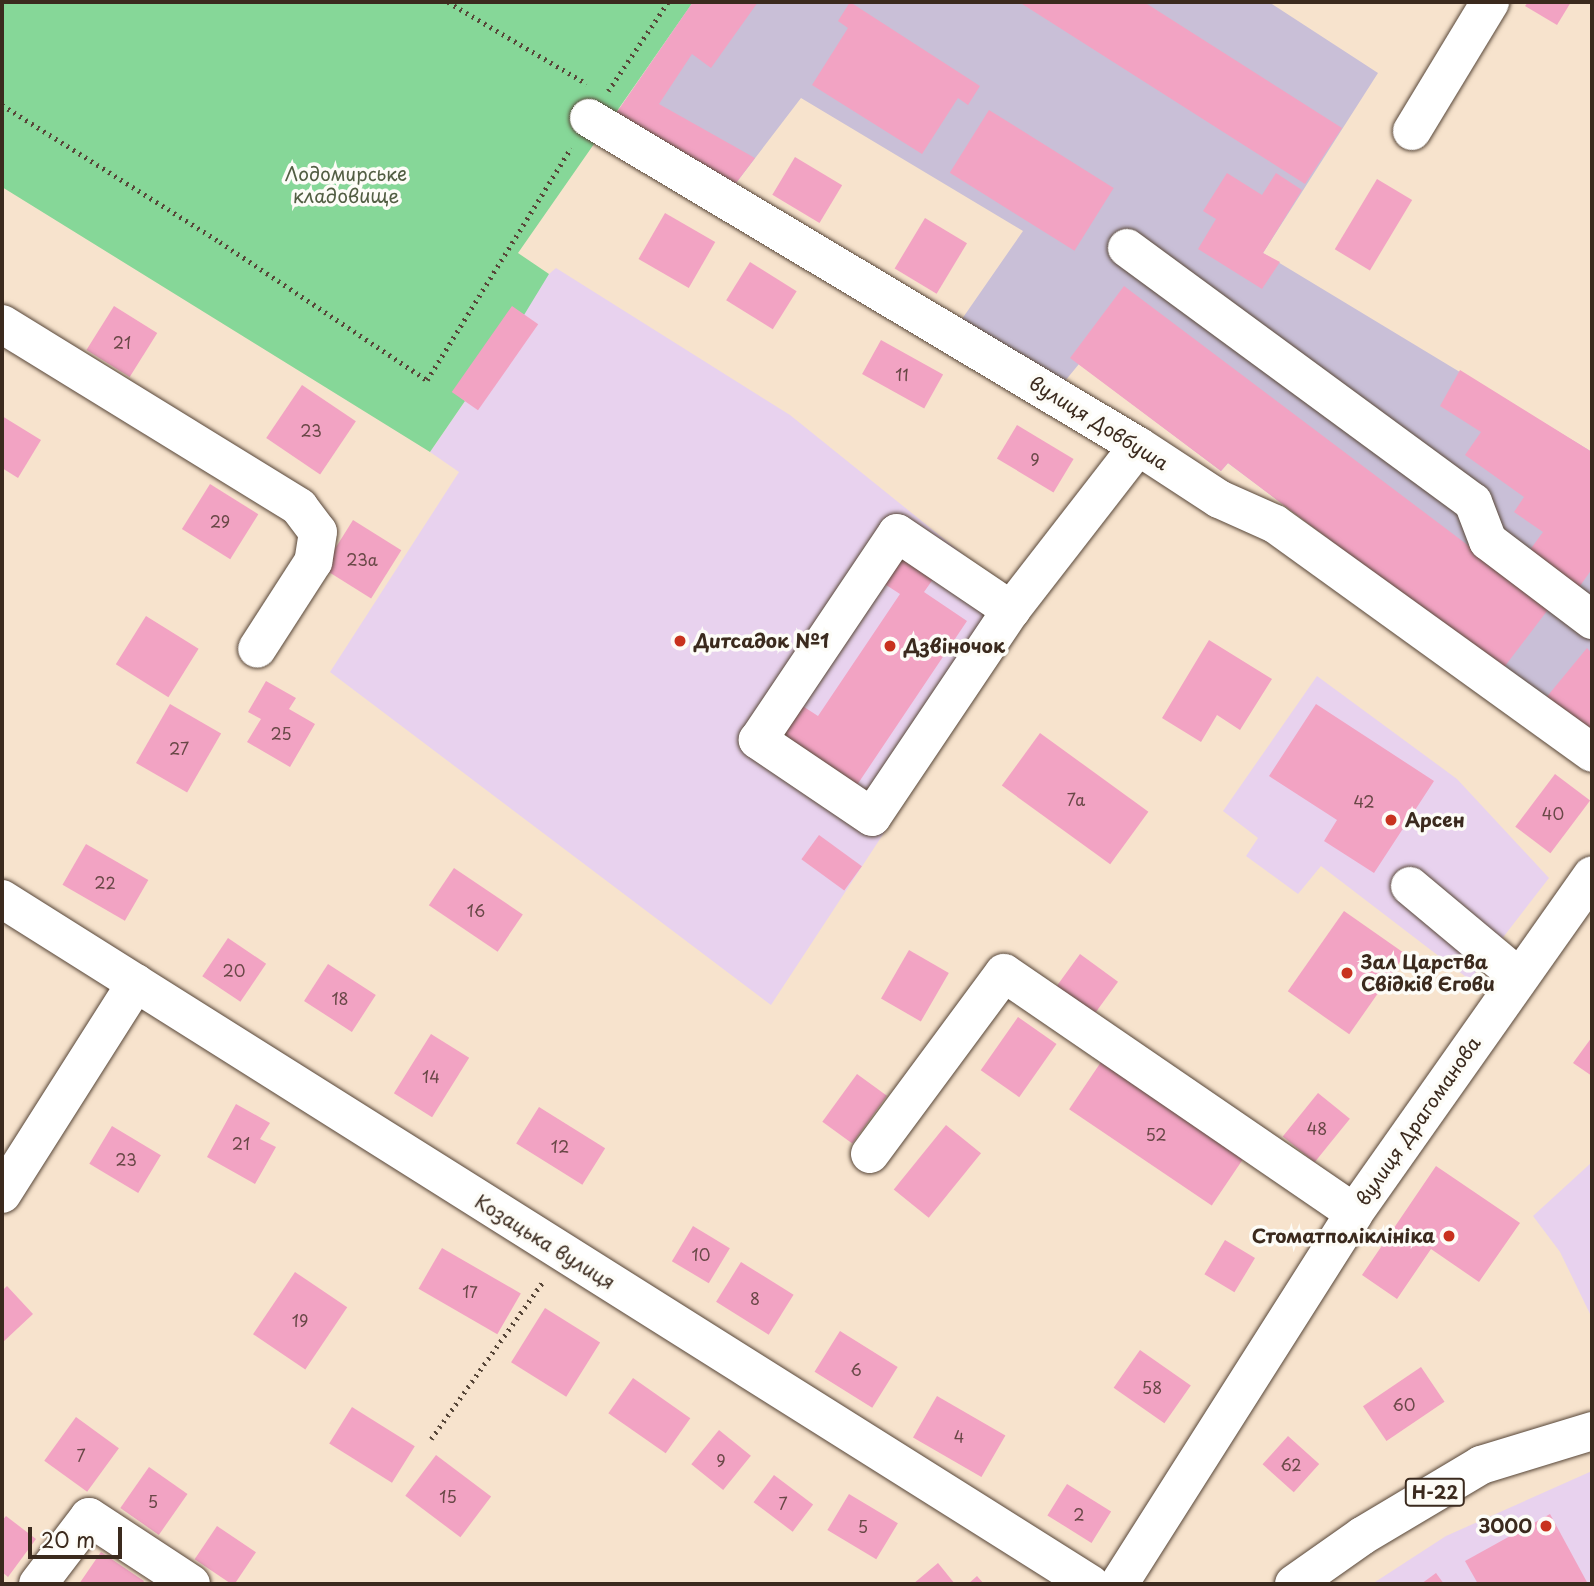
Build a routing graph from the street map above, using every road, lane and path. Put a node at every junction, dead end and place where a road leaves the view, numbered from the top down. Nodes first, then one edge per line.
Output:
1 (449, 2) edge
2 (668, 2) edge
3 (1490, 2) edge
4 (2, 105) edge
5 (589, 118) joint
6 (1412, 131) dead end
7 (1127, 248) dead end
8 (2, 324) edge
9 (1138, 446) junction
10 (1011, 610) junction
11 (1592, 620) edge
12 (257, 649) dead end
13 (1592, 753) edge
14 (1592, 876) edge
15 (1410, 886) dead end
16 (2, 899) edge
17 (1519, 977) junction
18 (136, 983) junction
19 (870, 1154) dead end
20 (2, 1194) edge
21 (1354, 1213) junction
22 (563, 1254) junction
23 (1592, 1431) edge
24 (431, 1439) dead end
25 (1307, 1580) edge
26 (38, 1584) edge
27 (191, 1584) edge
28 (1090, 1584) edge
29 (1119, 1584) edge

1 - 2 path
3 - 6 street
4 - 5 path
5 - 9 street, вулиця Довбуша
7 - 11 street
8 - 12 street
9 - 10 street
9 - 13 street, вулиця Довбуша
10 - 10 street
14 - 17 street, вулиця Драгоманова
15 - 17 street
16 - 18 street, Козацька вулиця
17 - 21 street, вулиця Драгоманова
18 - 20 street
18 - 22 street, Козацька вулиця
19 - 21 street
21 - 29 street, вулиця Драгоманова
22 - 24 path
22 - 28 street, Козацька вулиця
23 - 25 street, Н-22
26 - 27 street

